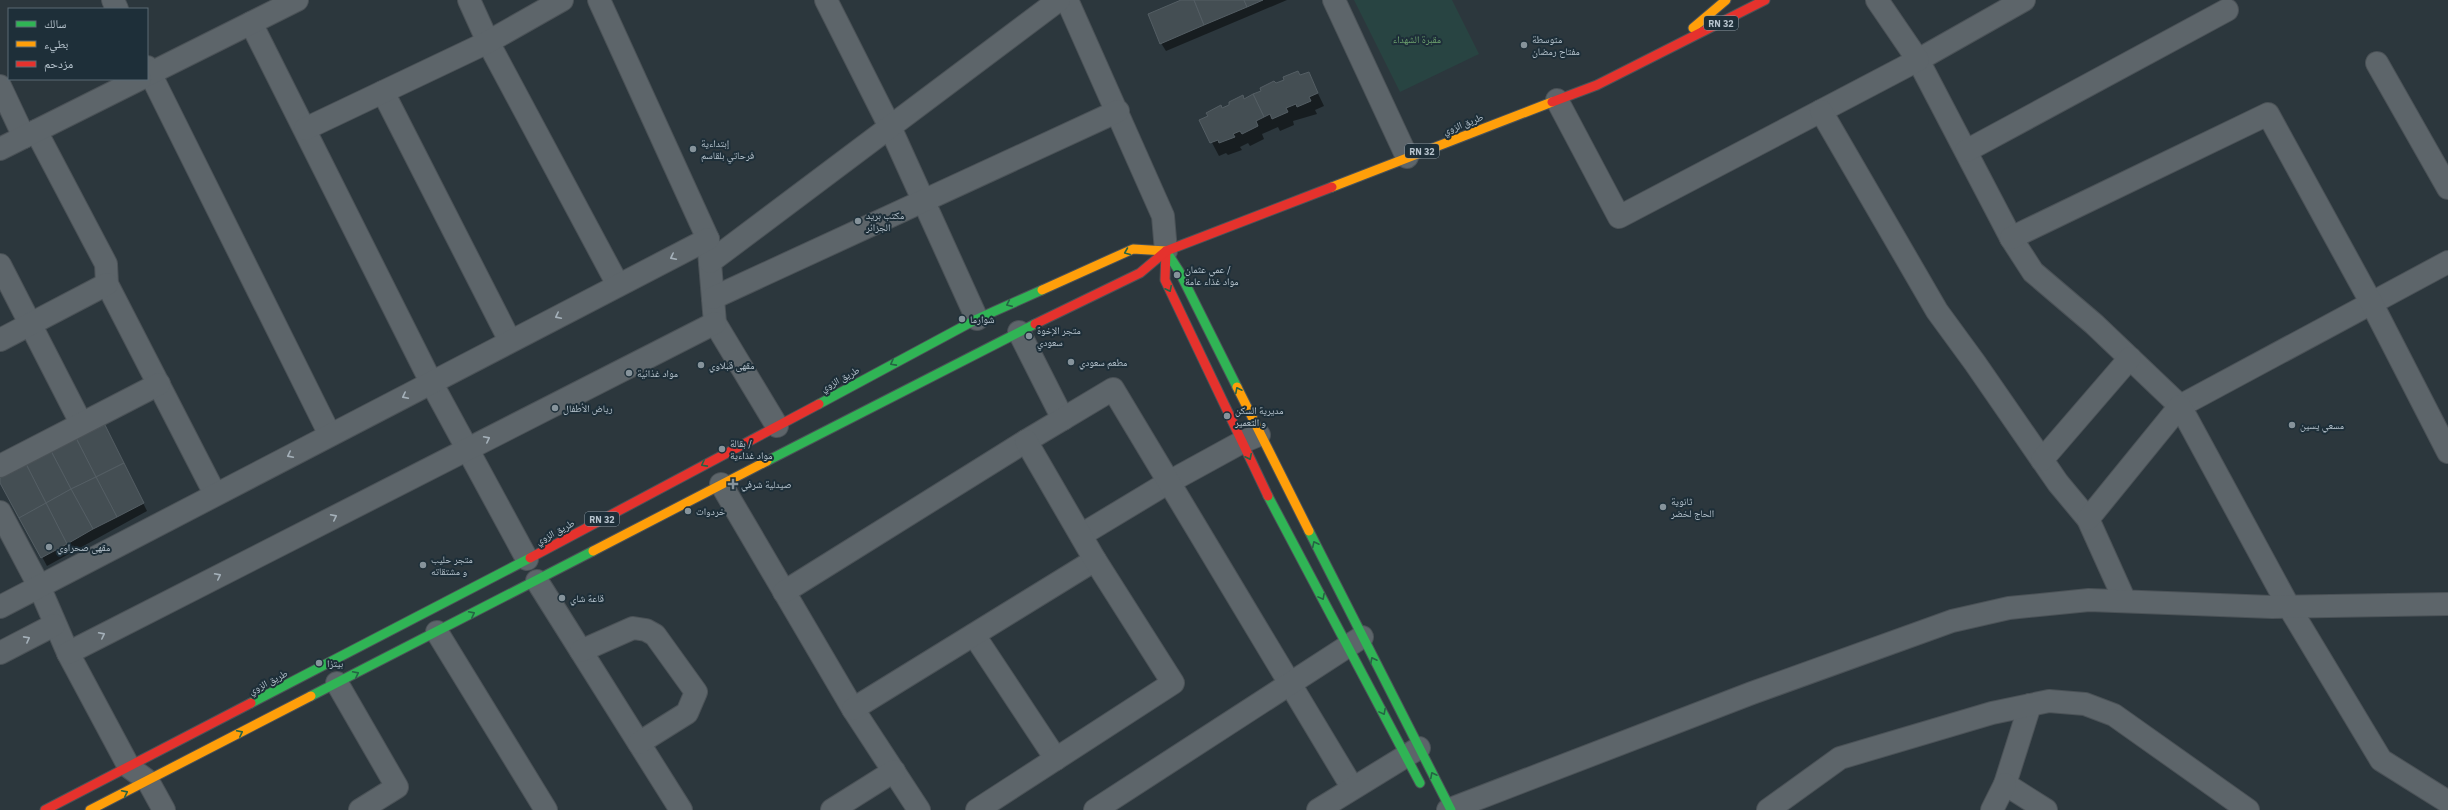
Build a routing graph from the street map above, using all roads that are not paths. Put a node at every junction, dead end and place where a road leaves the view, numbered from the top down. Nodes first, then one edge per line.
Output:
1 (297, 0) edge
2 (468, 0) edge
3 (562, 0) edge
4 (599, 0) edge
5 (826, 0) edge
6 (1059, 0) edge
7 (1067, 0) edge
8 (1334, 0) edge
9 (1726, 0) edge
10 (1765, 0) edge
11 (1877, 0) edge
12 (2024, 0) edge
13 (275, 5) edge
14 (2227, 10) dead end
15 (251, 23) junction
16 (488, 42) junction
17 (1675, 44) junction
18 (1918, 60) junction
19 (2377, 63) dead end
20 (148, 73) edge
21 (148, 78) edge
22 (134, 80) edge
23 (0, 86) edge
24 (383, 92) junction
25 (1557, 100) junction
26 (1118, 111) junction
27 (1821, 111) junction
28 (890, 127) junction
29 (304, 129) junction
30 (30, 134) junction
31 (0, 149) edge
32 (1966, 151) junction
33 (1407, 157) junction
34 (2448, 188) edge
35 (924, 202) junction
36 (2011, 238) junction
37 (708, 239) junction
38 (1166, 251) junction
39 (710, 262) junction
40 (2448, 262) edge
41 (0, 265) edge
42 (107, 284) junction
43 (618, 285) junction
44 (713, 298) junction
45 (2372, 304) junction
46 (976, 319) junction
47 (715, 323) junction
48 (31, 324) junction
49 (1019, 332) junction
50 (0, 340) edge
51 (510, 341) junction
52 (2130, 358) junction
53 (431, 382) junction
54 (159, 384) junction
55 (2180, 406) junction
56 (1063, 419) junction
57 (81, 423) junction
58 (777, 426) junction
59 (330, 435) junction
60 (1251, 438) junction
61 (1026, 440) junction
62 (466, 450) junction
63 (2448, 452) edge
64 (2042, 460) junction
65 (0, 466) edge
66 (1169, 482) junction
67 (721, 484) junction
68 (215, 494) junction
69 (0, 512) edge
70 (2088, 519) junction
71 (1081, 535) junction
72 (526, 559) junction
73 (1095, 560) junction
74 (537, 581) junction
75 (39, 586) junction
76 (784, 592) junction
77 (2125, 601) junction
78 (2448, 604) edge
79 (2289, 606) junction
80 (0, 607) edge
81 (54, 625) junction
82 (438, 632) junction
83 (974, 635) junction
84 (1355, 642) junction
85 (582, 651) junction
86 (68, 652) junction
87 (0, 653) edge
88 (337, 683) junction
89 (1290, 683) junction
90 (2030, 706) junction
91 (853, 709) junction
92 (639, 743) junction
93 (1413, 752) junction
94 (1056, 759) junction
95 (129, 767) junction
96 (894, 771) junction
97 (148, 781) junction
98 (2005, 784) junction
99 (1352, 787) junction
100 (1425, 790) dead end
101 (2448, 801) edge
102 (1776, 808) edge
103 (44, 810) edge
104 (90, 810) edge
105 (164, 810) edge
106 (360, 810) edge
107 (546, 810) edge
108 (681, 810) edge
109 (832, 810) edge
110 (919, 810) edge
111 (977, 810) edge
112 (1095, 810) edge
113 (1318, 810) edge
114 (1450, 810) edge
115 (1992, 810) edge
116 (2046, 810) edge
117 (2248, 810) edge
118 (2444, 810) edge

1 - 13 street
2 - 16 street
3 - 16 street
4 - 37 street
5 - 28 street
6 - 28 street
7 - 26 street
8 - 33 street
9 - 17 main road, طريق الزوي / RN 32
10 - 17 main road, طريق الزوي / RN 32
11 - 18 street
12 - 18 street
13 - 15 street
14 - 32 street
15 - 20 street
15 - 29 street
16 - 24 street
16 - 43 street
17 - 25 main road, طريق الزوي / RN 32
18 - 27 street
18 - 32 street
19 - 34 street
21 - 59 street
22 - 30 street
23 - 30 street
24 - 29 street
24 - 51 street
25 - 27 street
25 - 33 main road, طريق الزوي / RN 32
26 - 35 street
26 - 38 street
27 - 64 street
28 - 35 street
28 - 39 street
29 - 53 street
30 - 31 street
30 - 42 street
32 - 36 street
33 - 38 main road, طريق الزوي / RN 32
35 - 44 street
35 - 46 street
36 - 45 street
36 - 52 street
37 - 39 street
37 -> 43 street
38 -> 46 main road, طريق الزوي / RN 32
38 - 49 main road, طريق الزوي / RN 32
60 -> 38 main road
38 -> 60 main road
39 - 44 street
40 - 45 street
41 - 48 street
42 - 48 street
42 - 54 street
43 -> 51 street
44 - 47 street
45 - 55 street
45 - 63 street
46 -> 58 main road, طريق الزوي / RN 32
47 - 58 street
62 -> 47 street
48 - 50 street
48 - 57 street
49 - 56 street
49 - 67 main road, طريق الزوي / RN 32
51 - 53 street
52 - 55 street
52 - 64 street
53 -> 59 street
53 - 62 street
54 - 57 street
54 - 68 street
55 - 70 street
55 - 79 street
56 - 61 street
56 - 66 street
57 - 65 street
58 -> 72 main road, طريق الزوي / RN 32
59 -> 68 street
60 - 66 street
84 -> 60 main road
60 -> 84 main road
61 - 71 street
61 - 76 street
62 - 72 street
86 -> 62 street
64 - 70 street
66 - 71 street
66 - 89 street
67 - 74 main road, طريق الزوي / RN 32
67 - 76 street
68 - 75 street
69 - 75 street
70 - 77 street
71 - 73 street
72 - 95 main road, طريق الزوي / RN 32
73 - 83 street
73 - 94 street
82 -> 74 main road, طريق الزوي / RN 32
74 - 85 street
75 - 80 street
75 - 81 street
76 - 91 street
77 - 79 street
77 - 114 street
78 - 79 street
79 - 101 street
81 - 86 street
87 -> 81 street
88 -> 82 main road, طريق الزوي / RN 32
82 - 107 street
83 - 91 street
83 - 94 street
84 - 89 street
93 -> 84 main road
84 -> 93 main road
85 - 92 street
85 - 92 street
86 - 95 street
97 -> 88 main road, طريق الزوي / RN 32
88 - 106 street
89 - 99 street
89 - 112 street
90 - 98 street
90 - 102 street
90 - 117 street
91 - 96 street
92 - 108 street
93 - 99 street
93 - 100 main road
114 -> 93 main road
94 - 111 street
95 - 97 street
95 - 103 main road, طريق الزوي / RN 32
96 - 109 street
96 - 110 street
104 -> 97 main road, طريق الزوي / RN 32
97 - 105 street
98 - 115 street
98 - 116 street
99 - 113 street
101 - 118 street

